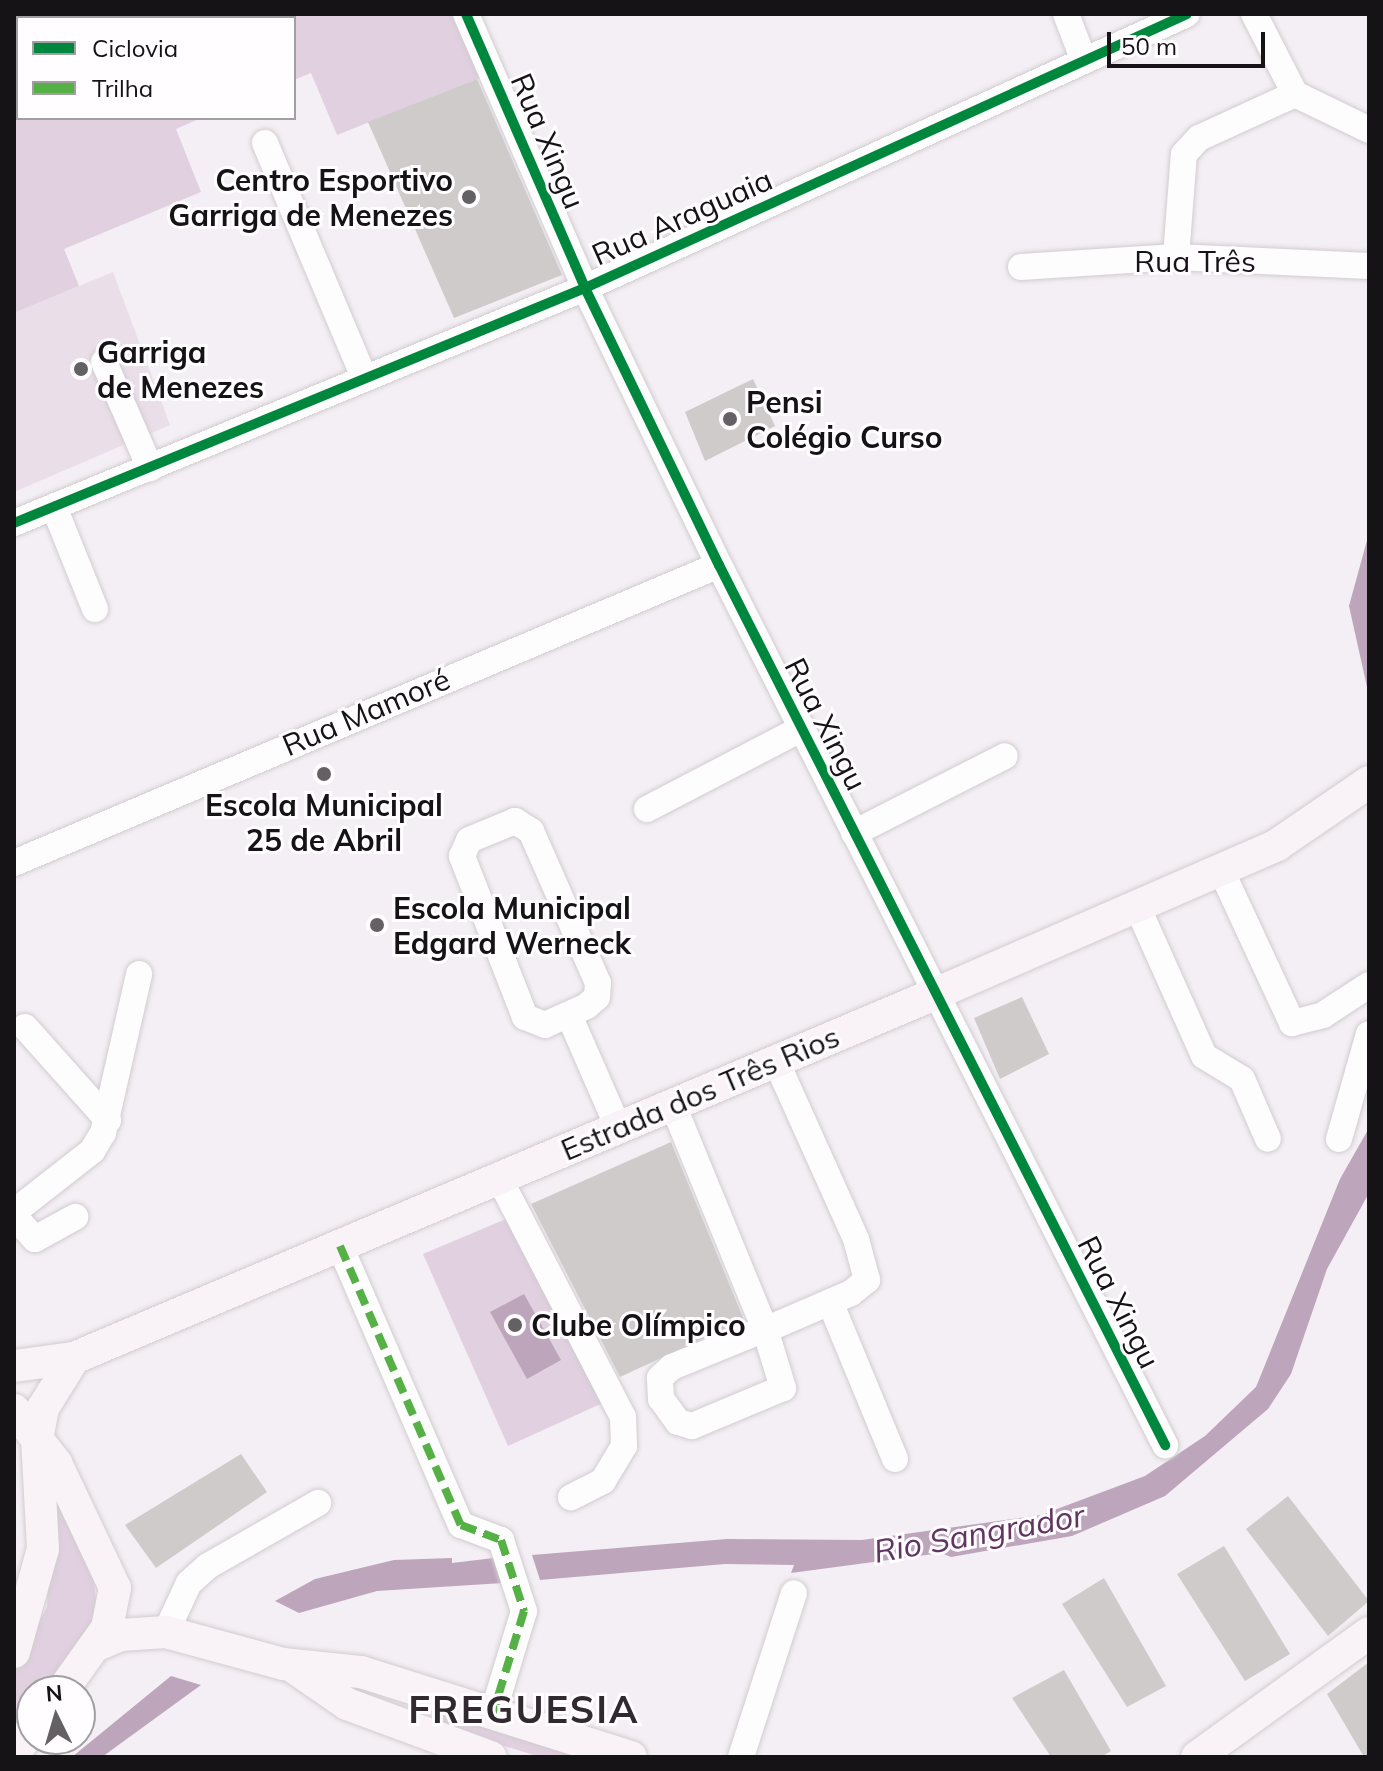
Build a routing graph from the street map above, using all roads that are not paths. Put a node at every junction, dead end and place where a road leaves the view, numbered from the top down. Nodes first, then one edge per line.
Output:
1 (466, 14) edge
2 (1066, 14) edge
3 (1187, 14) edge
4 (1254, 14) edge
5 (1084, 61) junction
6 (1295, 94) junction
7 (1369, 130) edge
8 (265, 143) dead end
9 (1176, 257) junction
10 (1369, 266) edge
11 (1021, 267) dead end
12 (585, 288) junction
13 (104, 362) dead end
14 (364, 377) junction
15 (150, 468) junction
16 (54, 507) junction
17 (14, 523) edge
18 (719, 565) junction
19 (95, 609) dead end
20 (801, 729) junction
21 (1005, 756) dead end
22 (1369, 782) edge
23 (647, 809) dead end
24 (854, 833) junction
25 (14, 863) edge
26 (1221, 870) junction
27 (1137, 906) junction
28 (139, 974) dead end
29 (1369, 985) edge
30 (935, 994) junction
31 (569, 1015) junction
32 (25, 1027) dead end
33 (1369, 1034) edge
34 (776, 1061) junction
35 (673, 1105) junction
36 (108, 1120) junction
37 (618, 1127) junction
38 (1268, 1139) dead end
39 (1339, 1139) dead end
40 (498, 1176) junction
41 (14, 1214) edge
42 (75, 1217) dead end
43 (340, 1246) junction
44 (830, 1302) junction
45 (765, 1329) junction
46 (74, 1358) junction
47 (14, 1366) edge
48 (14, 1410) edge
49 (37, 1439) junction
50 (1165, 1445) dead end
51 (895, 1459) dead end
52 (571, 1497) dead end
53 (318, 1503) dead end
54 (794, 1593) dead end
55 (166, 1632) junction
56 (1369, 1633) edge
57 (97, 1645) junction
58 (14, 1652) edge
59 (292, 1666) junction
60 (74, 1675) edge
61 (493, 1713) junction
62 (446, 1751) edge
63 (490, 1757) edge
64 (631, 1757) edge
65 (741, 1757) edge
66 (1197, 1757) edge

1 - 12 street, Rua Xingu
2 - 5 street
3 - 5 street, Rua Araguaia
4 - 6 street
5 - 12 street, Rua Araguaia
6 - 7 street
6 - 9 street
8 - 14 street
9 - 10 street, Rua Três
9 - 11 street, Rua Três
12 - 14 street, Rua Araguaia
12 - 18 street, Rua Xingu
13 - 15 street
14 - 15 street, Rua Araguaia
15 - 16 street, Rua Araguaia
16 - 17 street, Rua Araguaia
16 - 19 street
18 - 20 street, Rua Xingu
18 - 25 street, Rua Mamoré
20 - 23 street
20 - 24 street, Rua Xingu
21 - 24 street
22 - 26 main road, Estrada dos Três Rios
24 - 30 street, Rua Xingu
26 - 27 main road, Estrada dos Três Rios
26 - 29 street
27 - 30 main road, Estrada dos Três Rios
27 - 38 street
28 - 36 street
30 - 34 main road, Estrada dos Três Rios
30 - 50 street, Rua Xingu
31 - 31 street
31 - 37 street
32 - 36 street
33 - 39 street
34 - 35 main road, Estrada dos Três Rios
34 - 44 street
35 - 37 main road, Estrada dos Três Rios
35 - 45 street
36 - 41 street
37 - 40 main road, Estrada dos Três Rios
40 - 43 main road, Estrada dos Três Rios
40 - 52 street
41 - 42 street
43 - 46 main road, Estrada dos Três Rios
43 - 61 street
44 - 45 street
44 - 51 street
45 - 45 street
46 - 47 main road, Estrada dos Três Rios
46 - 49 main road
48 - 49 main road
49 - 57 main road
49 - 58 main road
53 - 55 street
54 - 65 street
55 - 57 main road
55 - 59 main road
56 - 66 main road
57 - 60 main road
59 - 61 main road
59 - 62 main road
61 - 64 main road
62 - 63 main road

